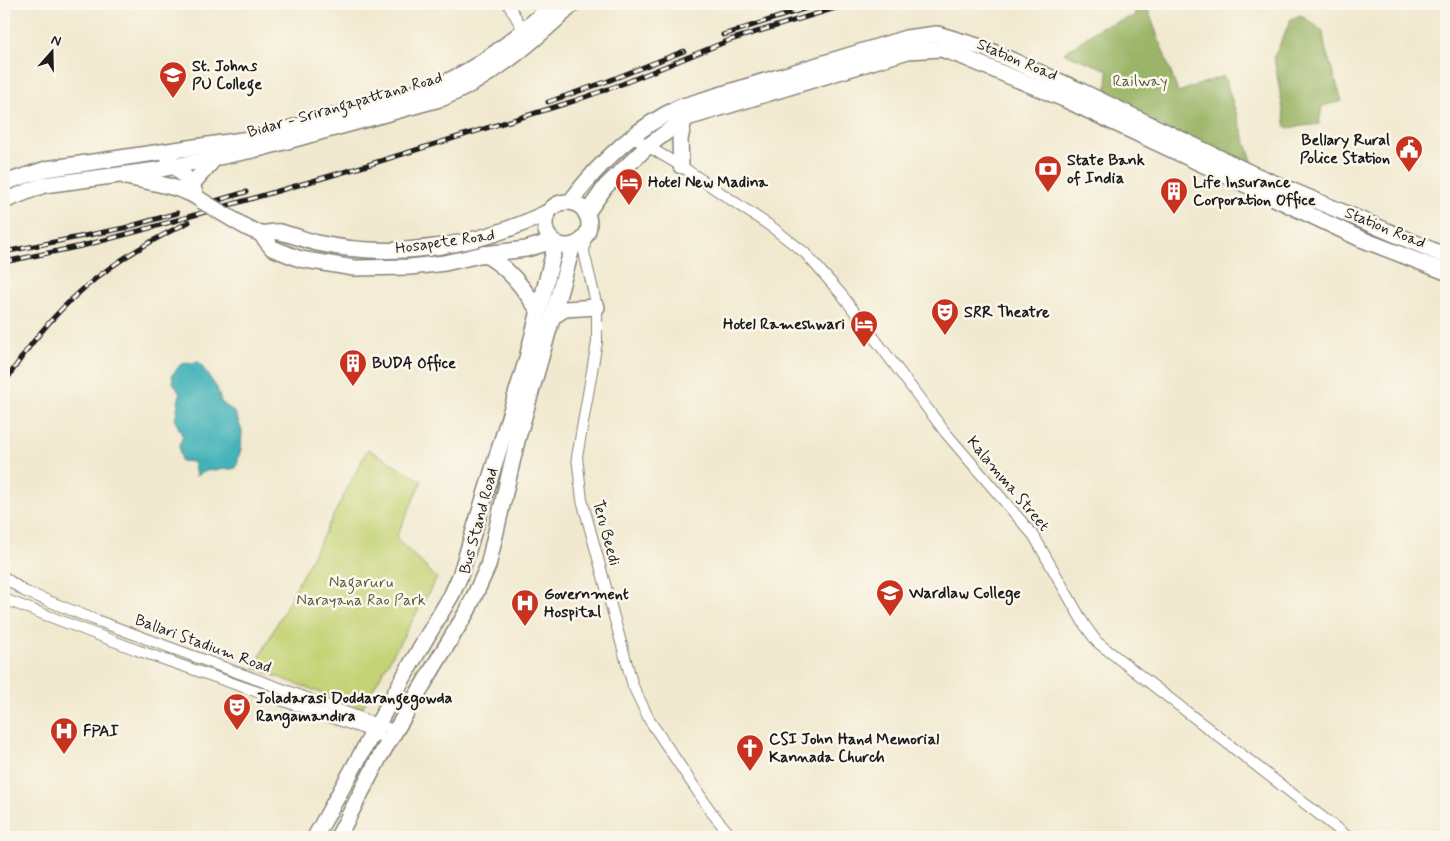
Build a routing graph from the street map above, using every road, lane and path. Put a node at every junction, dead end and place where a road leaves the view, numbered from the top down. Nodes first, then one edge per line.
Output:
1 (508, 4) edge
2 (553, 4) edge
3 (573, 4) edge
4 (524, 31) junction
5 (948, 44) junction
6 (684, 120) junction
7 (632, 137) junction
8 (648, 146) junction
9 (215, 151) junction
10 (157, 154) junction
11 (173, 166) junction
12 (681, 166) junction
13 (157, 170) junction
14 (112, 174) junction
15 (4, 183) edge
16 (176, 188) junction
17 (197, 194) junction
18 (4, 200) edge
19 (570, 202) junction
20 (548, 212) junction
21 (586, 214) junction
22 (260, 233) junction
23 (586, 235) junction
24 (555, 242) junction
25 (573, 245) junction
26 (484, 254) junction
27 (1446, 256) edge
28 (1446, 272) edge
29 (597, 307) junction
30 (538, 310) junction
31 (554, 316) junction
32 (4, 577) edge
33 (4, 599) edge
34 (375, 727) junction
35 (393, 736) junction
36 (1446, 834) edge
37 (315, 837) edge
38 (338, 837) edge
39 (732, 837) edge
40 (1348, 837) edge
41 (1444, 837) edge

1 - 4 street
2 - 4 highway
3 - 9 highway, Bidar - Srirangapattana Road
4 - 9 highway
5 - 6 highway, Station Road
5 - 7 highway, Station Road
5 - 27 highway, Station Road
5 - 28 highway, Station Road
6 - 8 highway, Station Road
6 - 12 highway
7 - 8 street, Kalamma Street
7 - 19 highway, Station Road
8 - 12 street, Kalamma Street
8 - 21 highway, Station Road
9 - 10 highway
9 - 11 highway
9 - 17 highway
10 - 11 highway
10 - 13 highway
10 - 15 highway
11 - 13 highway
11 - 17 highway
12 - 40 street, Kalamma Street
13 - 14 highway
13 - 16 highway
14 - 16 highway
14 - 18 highway
16 - 17 highway
17 - 22 highway, Hosapete Road, bridge
19 - 20 highway
19 - 21 highway
20 - 22 highway, Hosapete Road
20 - 24 highway
21 - 23 highway
22 - 26 highway, Hosapete Road
23 - 25 highway
23 - 29 street, Teru Beedi
24 - 25 highway
24 - 26 highway, Hosapete Road
24 - 30 highway, Bus Stand Road
25 - 31 highway, Bus Stand Road
26 - 30 highway
29 - 31 highway
29 - 39 street, Teru Beedi
30 - 34 highway, Bus Stand Road
31 - 35 highway, Bus Stand Road
32 - 34 street, Ballari Stadium Road
33 - 34 street, Ballari Stadium Road
34 - 35 street, Ballari Stadium Road
34 - 37 highway, Bus Stand Road
35 - 38 highway, Bus Stand Road
36 - 41 street

